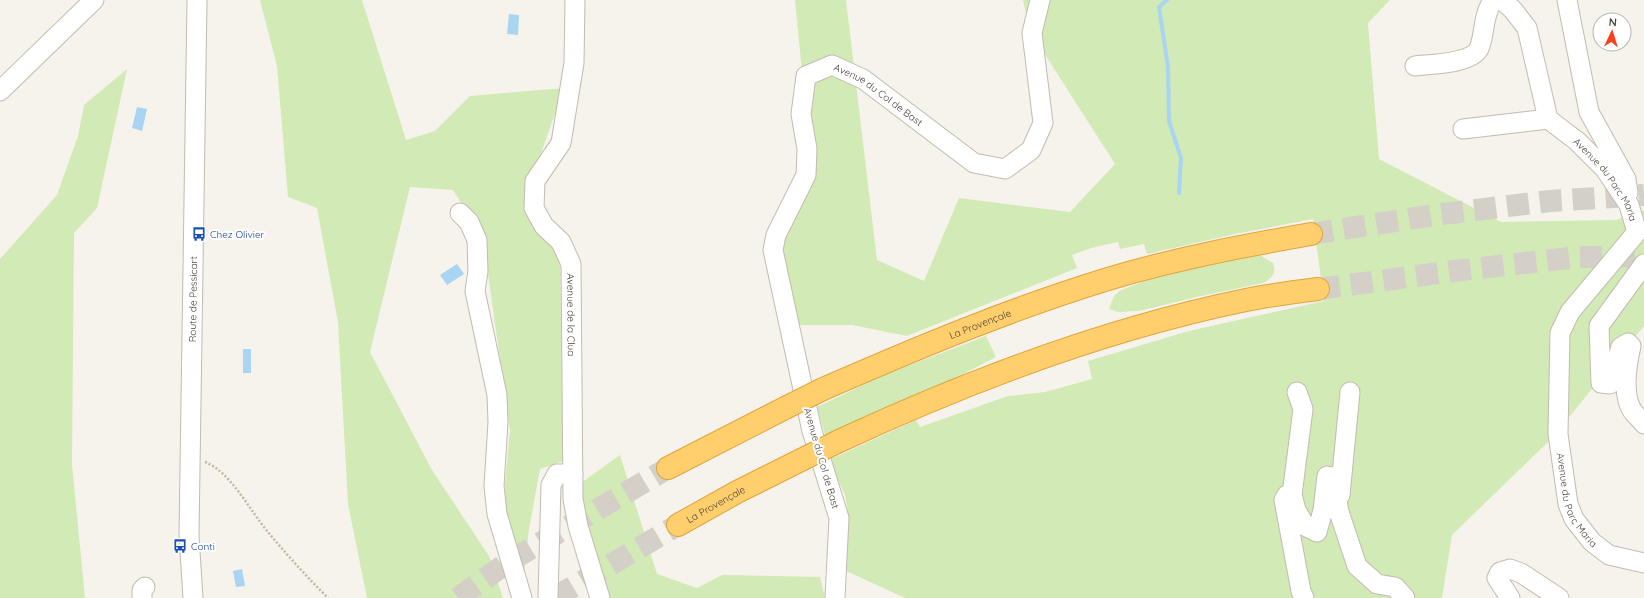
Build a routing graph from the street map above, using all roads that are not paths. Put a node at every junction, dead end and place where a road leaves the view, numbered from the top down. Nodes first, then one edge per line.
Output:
1 (94, 0) edge
2 (576, 0) edge
3 (1040, 0) edge
4 (1567, 0) edge
5 (193, 2) edge
6 (1415, 66) dead end
7 (0, 91) edge
8 (1548, 119) junction
9 (1463, 129) dead end
10 (1629, 205) junction
11 (460, 212) dead end
12 (1640, 229) edge
13 (1311, 234) tunnel mouth
14 (1644, 264) edge
15 (1318, 289) tunnel mouth
16 (1297, 392) dead end
17 (1350, 392) dead end
18 (1644, 424) edge
19 (668, 468) tunnel mouth
20 (573, 474) junction
21 (1292, 495) junction
22 (1339, 512) junction
23 (678, 525) tunnel mouth
24 (1644, 563) edge
25 (191, 597) edge
26 (522, 598) edge
27 (548, 598) edge
28 (600, 598) edge
29 (835, 598) edge
30 (1304, 598) edge
31 (1405, 598) edge
32 (1510, 598) edge
33 (1559, 598) edge

1 - 7 street
2 - 20 street, Avenue de la Clua
3 - 29 street, Avenue du Col de Bast
4 - 10 street
5 - 25 street, Route de Pessicart
6 - 8 street
8 - 9 street
8 - 10 street, Avenue du Parc Maria
10 - 12 street, Avenue du Parc Maria
11 - 26 street
12 - 24 street, Avenue du Parc Maria
13 - 19 highway, La Provençale, bridge
14 - 18 street
15 - 23 highway, La Provençale, bridge
16 - 21 street
17 - 22 street
20 - 27 street
20 - 28 street, Avenue de la Clua
21 - 22 street
21 - 30 street
22 - 31 street
32 - 33 street

